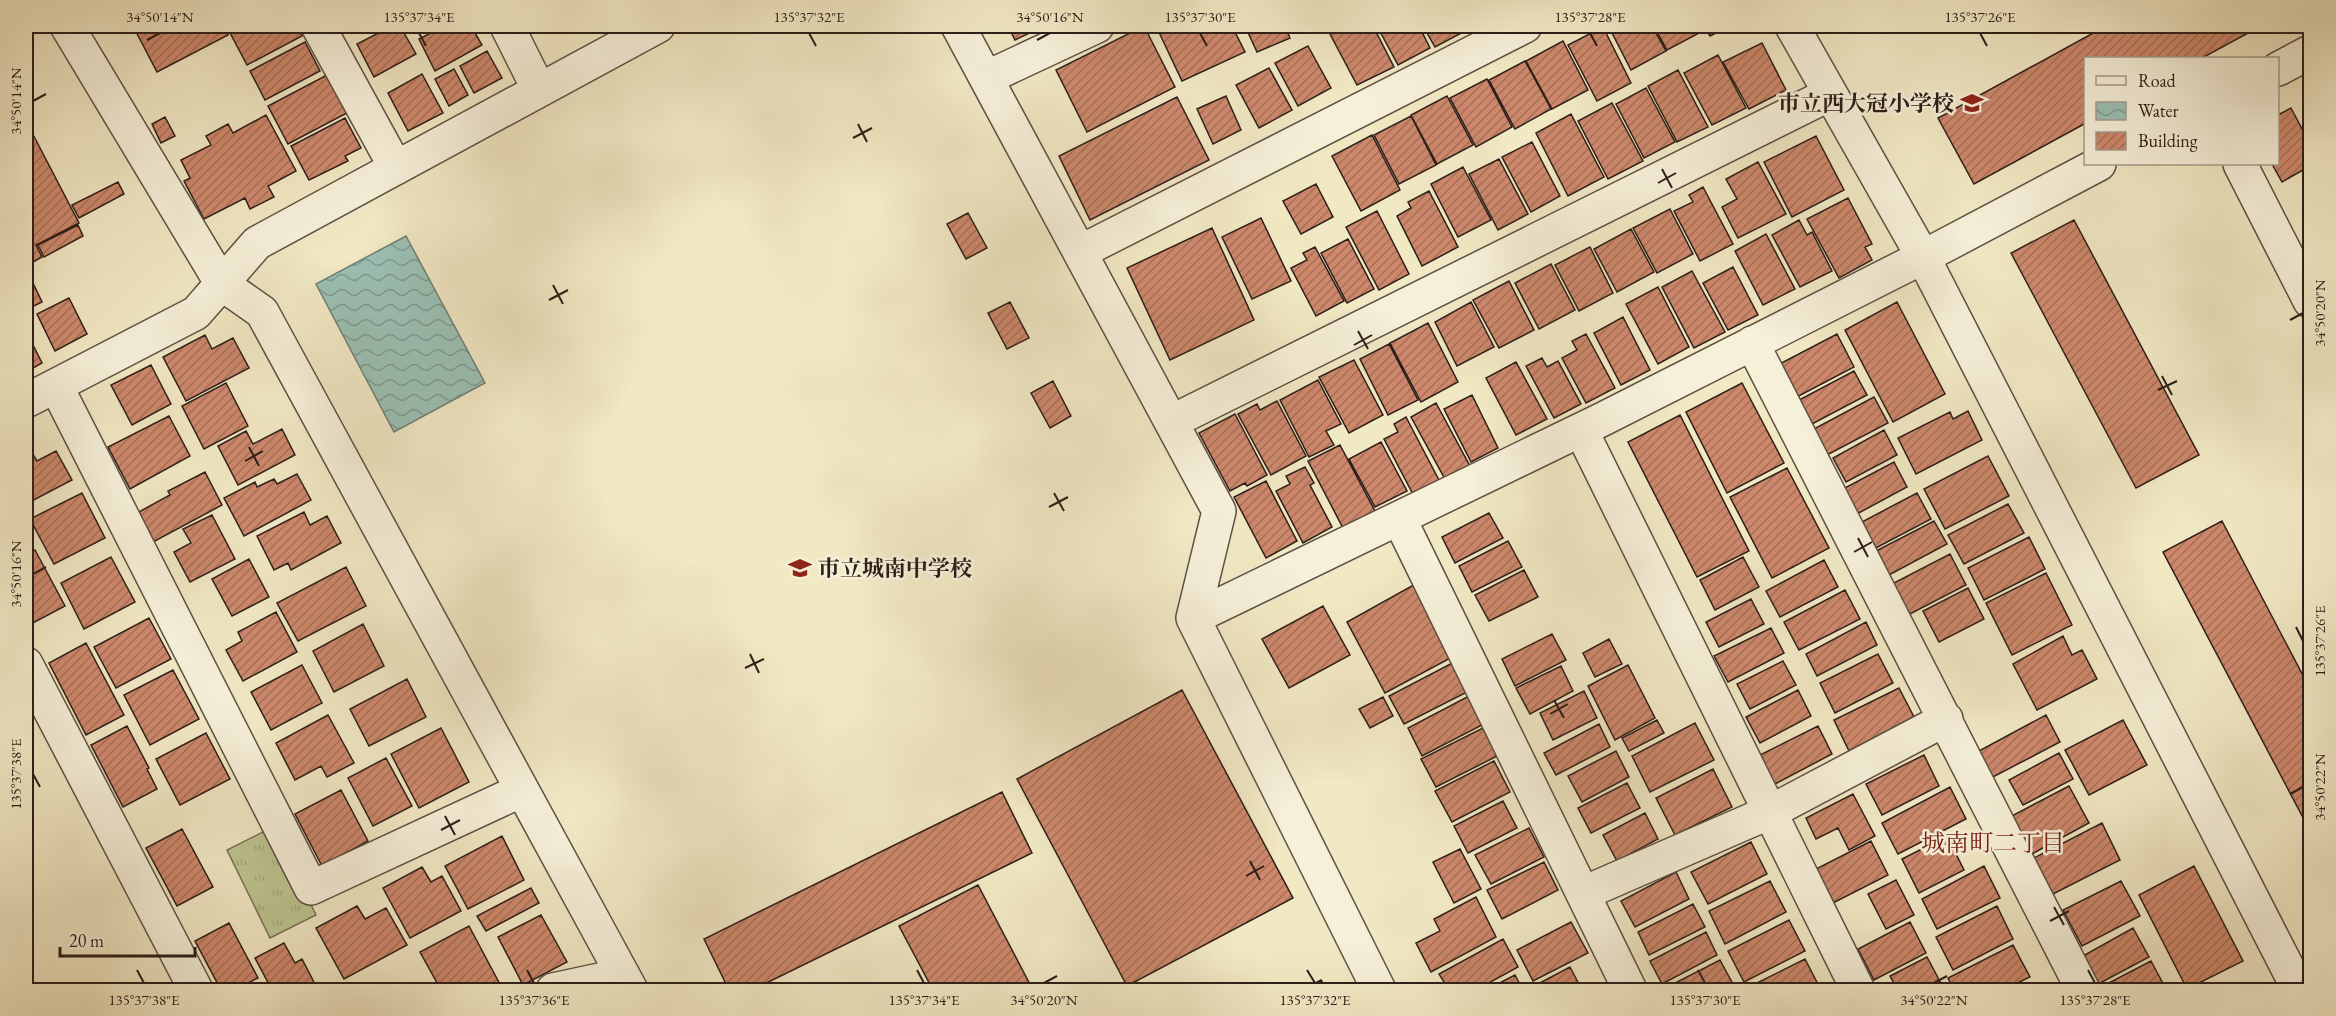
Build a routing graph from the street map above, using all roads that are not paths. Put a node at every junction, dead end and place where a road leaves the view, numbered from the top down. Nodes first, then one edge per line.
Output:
1 (67, 26) edge
2 (318, 26) edge
3 (507, 26) edge
4 (658, 26) edge
5 (958, 26) edge
6 (1097, 26) edge
7 (1525, 26) edge
8 (1792, 26) edge
9 (2310, 52) edge
10 (2279, 68) edge
11 (986, 78) junction
12 (539, 90) junction
13 (1830, 94) junction
14 (2097, 165) edge
15 (2241, 165) edge
16 (396, 168) junction
17 (1080, 252) junction
18 (1923, 257) junction
19 (222, 284) junction
20 (2310, 301) edge
21 (1752, 343) junction
22 (56, 386) junction
23 (26, 401) edge
24 (1171, 422) junction
25 (1581, 430) junction
26 (1399, 518) junction
27 (1193, 618) junction
28 (26, 664) edge
29 (1946, 719) junction
30 (522, 790) junction
31 (1770, 812) junction
32 (1584, 893) junction
33 (627, 983) edge
34 (2310, 986) edge
35 (196, 990) edge
36 (553, 990) edge
37 (1379, 990) edge
38 (1630, 990) edge
39 (1858, 990) edge
40 (2083, 990) edge
41 (2301, 990) edge

1 - 19 street
2 - 16 street
3 - 12 street
4 - 12 street
5 - 11 street
6 - 11 street
7 - 17 street
8 - 13 street
9 - 10 street
11 - 17 street
12 - 16 street
13 - 18 street
13 - 24 street
14 - 18 street
15 - 20 street
16 - 19 street
17 - 24 street
18 - 21 street
18 - 41 street
19 - 22 street
19 - 30 street
21 - 25 street
21 - 29 street
22 - 23 street
22 - 30 street
24 - 27 street
25 - 26 street
25 - 31 street
26 - 27 street
26 - 32 street
27 - 37 street
28 - 35 street
29 - 31 street
29 - 40 street
30 - 33 street
31 - 32 street
31 - 39 street
32 - 38 street
33 - 36 street
34 - 41 street

